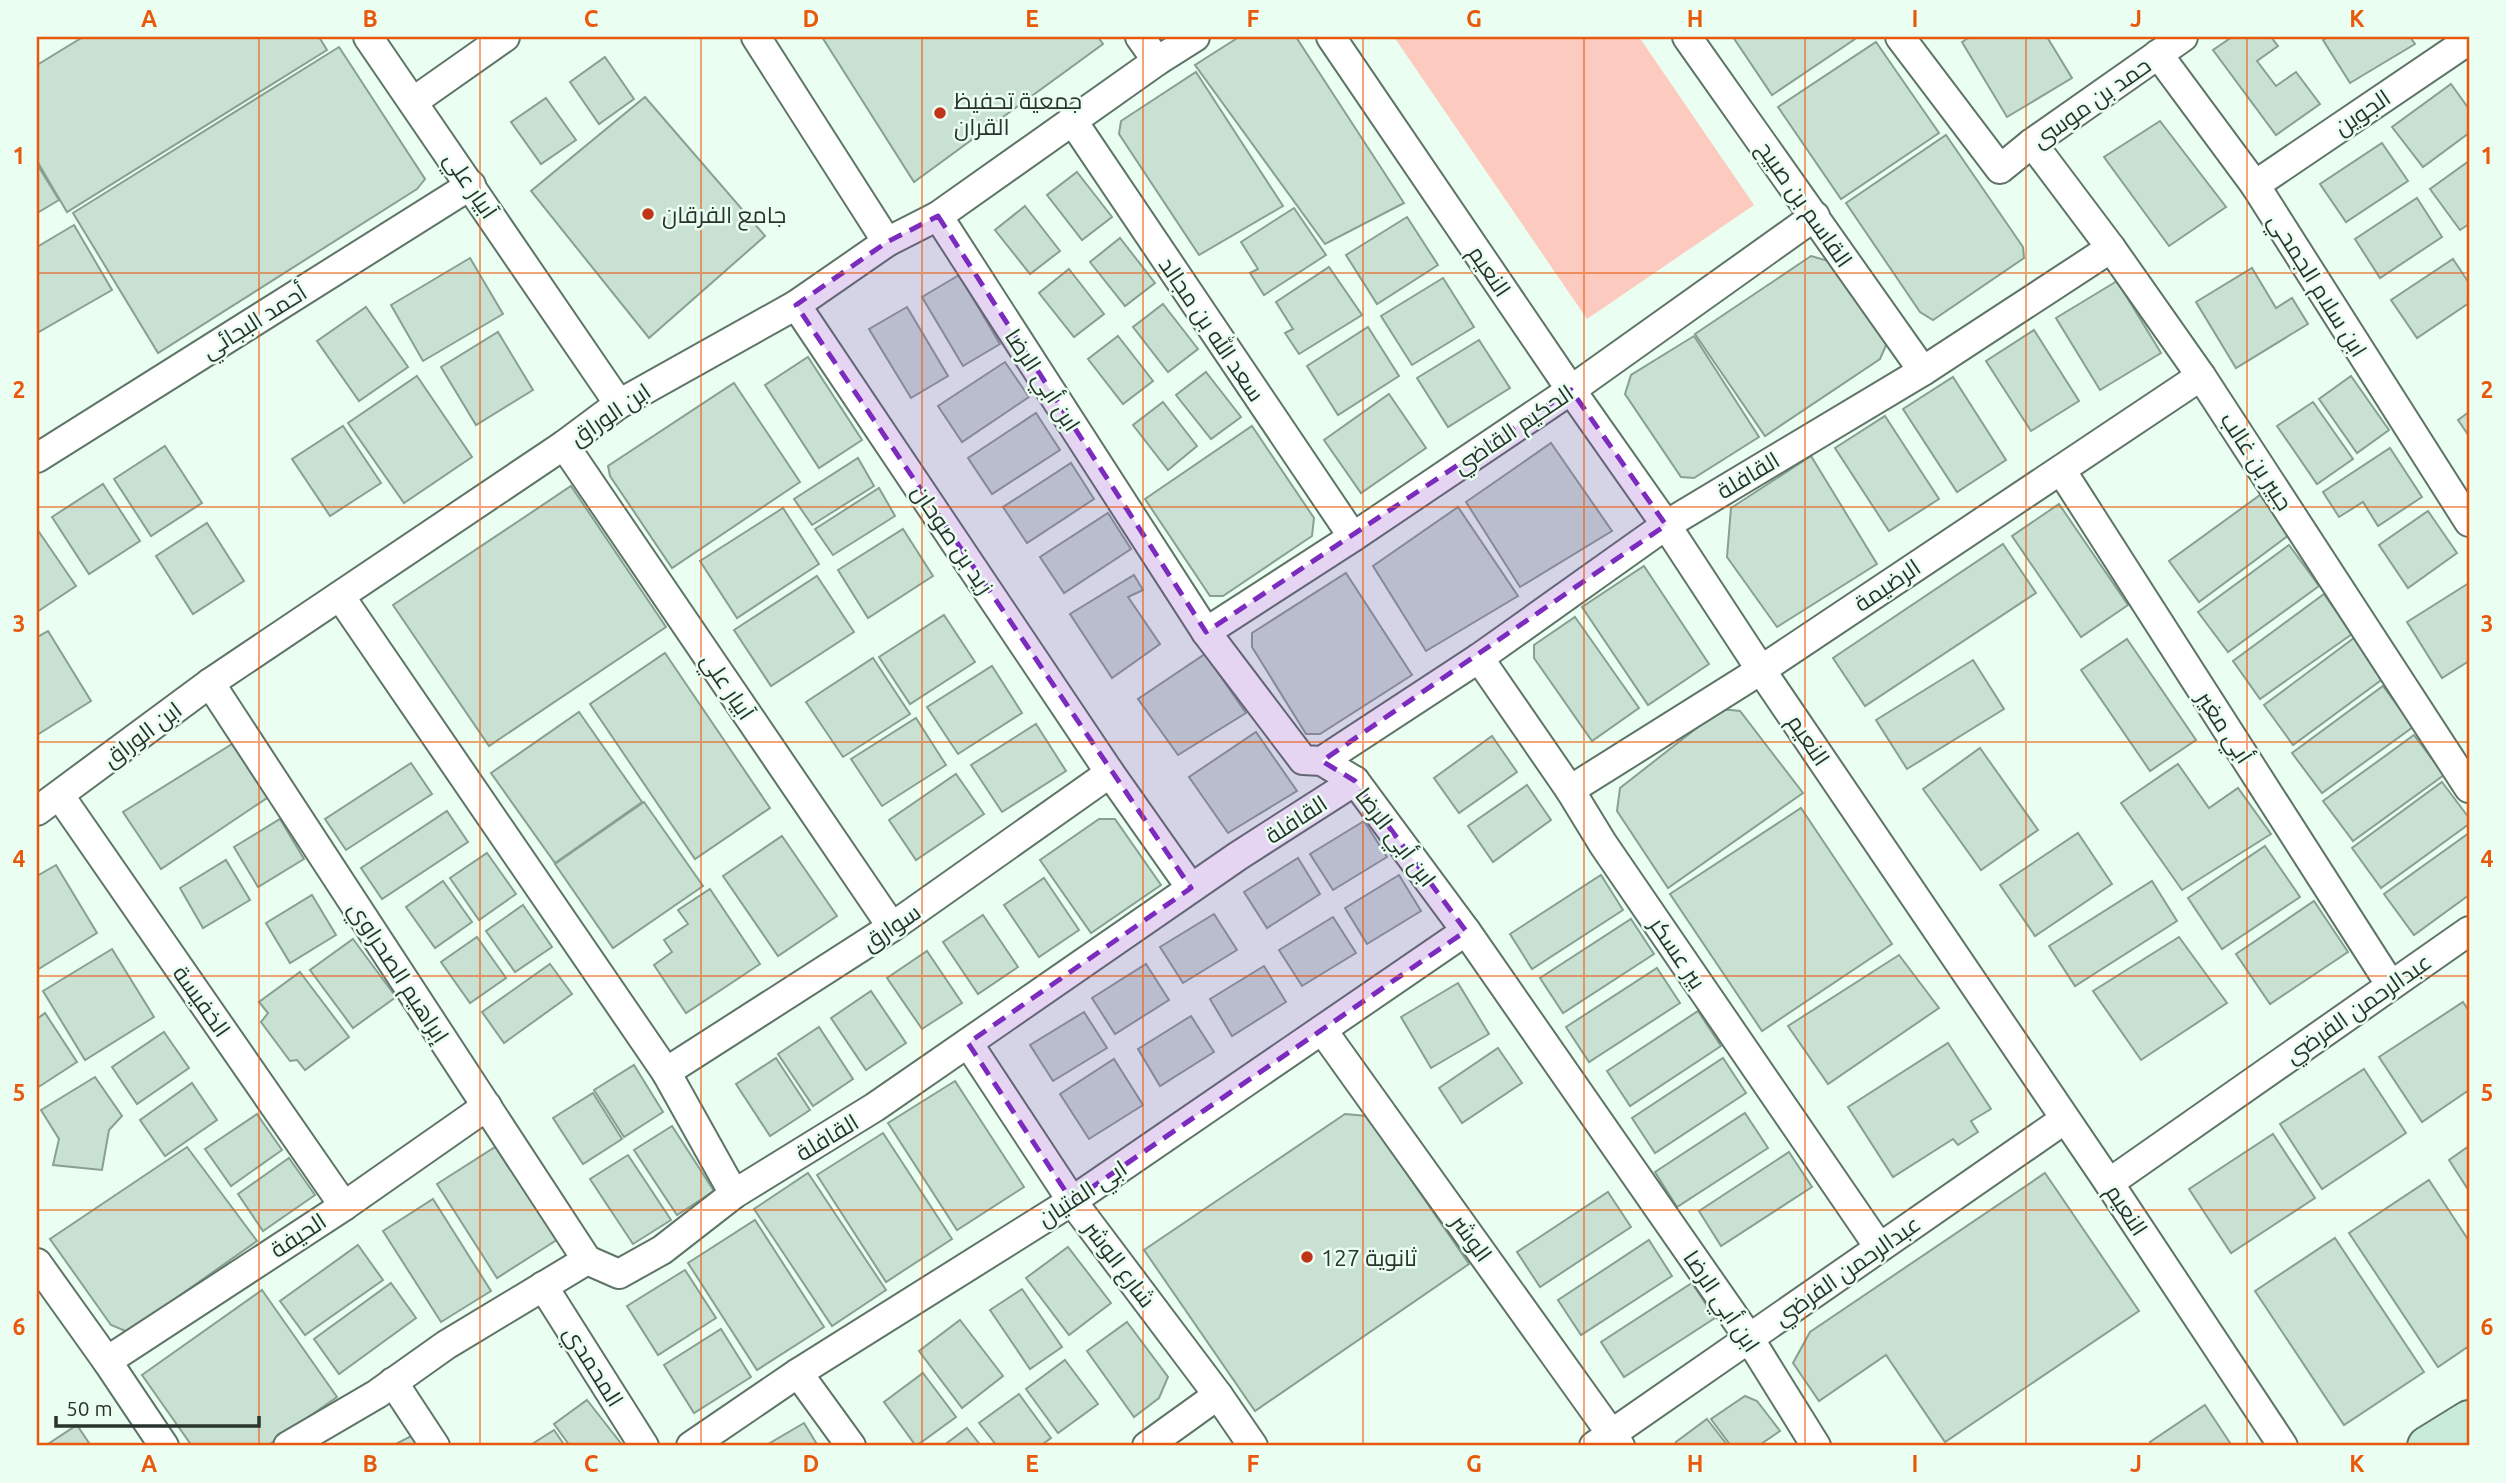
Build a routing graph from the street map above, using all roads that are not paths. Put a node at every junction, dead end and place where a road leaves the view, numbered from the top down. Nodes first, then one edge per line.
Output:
1 (368, 37) edge
2 (505, 37) edge
3 (756, 37) edge
4 (1140, 37) edge
5 (1195, 37) edge
6 (1331, 37) edge
7 (1687, 37) edge
8 (1900, 37) edge
9 (2183, 37) edge
10 (2461, 48) edge
11 (2158, 54) junction
12 (1157, 61) junction
13 (414, 101) junction
14 (1072, 120) junction
15 (2032, 143) junction
16 (471, 185) junction
17 (2255, 185) junction
18 (938, 216) junction
19 (1815, 216) junction
20 (887, 242) junction
21 (2111, 248) junction
22 (796, 305) junction
23 (1923, 371) junction
24 (2201, 376) junction
25 (1571, 390) junction
26 (619, 404) junction
27 (564, 445) junction
28 (37, 458) edge
29 (2061, 470) junction
30 (2469, 522) edge
31 (1665, 524) junction
32 (1353, 537) junction
33 (340, 596) junction
34 (1206, 632) junction
35 (1479, 658) junction
36 (1761, 670) junction
37 (210, 683) junction
38 (1322, 761) junction
39 (1110, 773) junction
40 (1355, 781) junction
41 (2469, 788) edge
42 (1570, 790) junction
43 (48, 804) edge
44 (1191, 888) junction
45 (892, 927) junction
46 (1466, 931) junction
47 (2469, 931) edge
48 (2390, 984) junction
49 (1323, 1031) junction
50 (968, 1043) junction
51 (666, 1072) junction
52 (487, 1106) junction
53 (2065, 1119) junction
54 (2109, 1183) junction
55 (734, 1194) junction
56 (1072, 1201) junction
57 (344, 1206) junction
58 (1879, 1247) junction
59 (587, 1261) junction
60 (37, 1263) edge
61 (543, 1286) junction
62 (1749, 1338) junction
63 (107, 1361) junction
64 (798, 1373) junction
65 (393, 1382) junction
66 (1218, 1395) junction
67 (2469, 1420) edge
68 (1609, 1442) edge
69 (164, 1446) edge
70 (288, 1446) edge
71 (435, 1446) edge
72 (644, 1446) edge
73 (691, 1446) edge
74 (851, 1446) edge
75 (1147, 1446) edge
76 (1253, 1446) edge
77 (1816, 1446) edge
78 (2283, 1446) edge
79 (2427, 1446) edge

1 - 13 street, آبيار علي
2 - 13 street
3 - 20 street
4 - 12 street
5 - 12 street, ابن الوراق
6 - 25 street, النعيم
7 - 19 street, القاسم بن صبيح
8 - 15 street, حمد بن موسى
9 - 11 street, حمد بن موسى
10 - 17 street, الجوين
11 - 15 street, حمد بن موسى
11 - 17 street, ابن سلام الجمحي
12 - 14 street, ابن الوراق
13 - 16 street, آبيار علي
14 - 18 street, ابن الوراق
14 - 32 street, سعد الله بن مجالد
15 - 21 street, جبير بن غالب
16 - 26 street, آبيار علي
16 - 28 street, أحمد البجائي
17 - 30 street, ابن سلام الجمحي
18 - 20 street, ابن الوراق
18 - 34 street, ابن أبي الرضا
19 - 23 street, القاسم بن صبيح
19 - 25 street, الحكيم القاضي
20 - 22 street, ابن الوراق
21 - 23 street, القافلة
21 - 24 street, جبير بن غالب
22 - 26 street, ابن الوراق
22 - 39 street, زيد بن صوحان
23 - 31 street, القافلة
24 - 29 street, الرضيمة
24 - 41 street, جبير بن غالب
25 - 31 street, النعيم
25 - 32 street, الحكيم القاضي
26 - 27 street, ابن الوراق
27 - 33 street, ابن الوراق
27 - 45 street, آبيار علي
29 - 36 street, الرضيمة
29 - 48 street, أبي مغير
31 - 35 street, القافلة
31 - 36 street, النعيم
32 - 34 street, الحكيم القاضي
33 - 37 street, ابن الوراق
33 - 51 street
34 - 38 street, ابن أبي الرضا
35 - 38 street, القافلة
35 - 42 street, بير عسكر
36 - 42 street, الرضيمة
36 - 53 street, النعيم
37 - 43 street, ابن الوراق
37 - 52 street, إبراهيم الصحراوي
38 - 40 street, ابن أبي الرضا
39 - 44 street, زيد بن صوحان
39 - 45 street, سوارق
40 - 44 street, القافلة
40 - 46 street, ابن أبي الرضا
42 - 58 street, بير عسكر
43 - 57 street, الخفيسة
44 - 50 street, القافلة
45 - 51 street, سوارق
46 - 49 street, ابي الفتيان
46 - 62 street, ابن أبي الرضا
47 - 48 street, عبدالرحمن الفرضي
48 - 54 street, عبدالرحمن الفرضي
49 - 56 street, ابي الفتيان
49 - 68 street, الوشر
50 - 55 street, القافلة
50 - 56 street, شارع الوشر
51 - 55 street
52 - 57 street, الحيفة
52 - 59 street, إبراهيم الصحراوي
53 - 54 street, النعيم
53 - 58 street, عبدالرحمن الفرضي
54 - 78 street, النعيم
55 - 59 street, القافلة
56 - 64 street, ابي الفتيان
56 - 66 street, شارع الوشر
57 - 63 street, الحيفة
58 - 62 street, عبدالرحمن الفرضي
59 - 61 street
60 - 63 street
61 - 65 street
61 - 72 street, المحمدي
62 - 68 street, عبدالرحمن الفرضي
62 - 77 street, ابن أبي الرضا
63 - 69 street
64 - 73 street, ابي الفتيان
64 - 74 street
65 - 70 street
65 - 71 street
66 - 75 street
66 - 76 street, شارع الوشر
67 - 79 street

